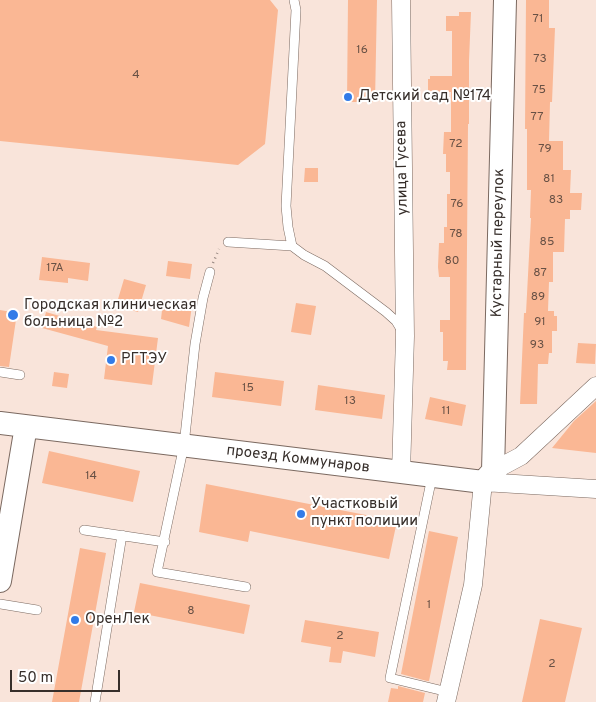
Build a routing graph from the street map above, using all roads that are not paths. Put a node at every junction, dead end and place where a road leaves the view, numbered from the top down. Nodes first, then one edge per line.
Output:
1 (294, 0) edge
2 (401, 0) edge
3 (505, 0) edge
4 (228, 242) road end
5 (292, 246) junction
6 (210, 272) road end
7 (405, 336) junction
8 (0, 372) edge
9 (20, 375) dead end
10 (596, 386) edge
11 (0, 423) edge
12 (26, 426) junction
13 (184, 445) junction
14 (401, 473) junction
15 (488, 476) junction
16 (432, 477) junction
17 (596, 488) edge
18 (84, 530) dead end
19 (122, 536) junction
20 (165, 542) junction
21 (0, 581) edge
22 (246, 587) dead end
23 (0, 604) edge
24 (37, 610) dead end
25 (447, 697) edge
26 (95, 702) edge

1 - 5 lane
2 - 7 street, улица Гусева
3 - 15 street, Кустарный переулок
4 - 5 lane
5 - 7 lane
6 - 13 lane
7 - 14 street, улица Гусева
8 - 9 lane
10 - 15 street
11 - 12 street, проезд Коммунаров
12 - 13 street, проезд Коммунаров
12 - 21 street
13 - 14 street, проезд Коммунаров
13 - 20 lane
14 - 16 street, проезд Коммунаров
15 - 16 street, проезд Коммунаров
15 - 17 street, проезд Коммунаров
15 - 25 street
16 - 25 lane
18 - 19 lane
19 - 20 lane
19 - 26 lane
20 - 22 lane
23 - 24 lane

